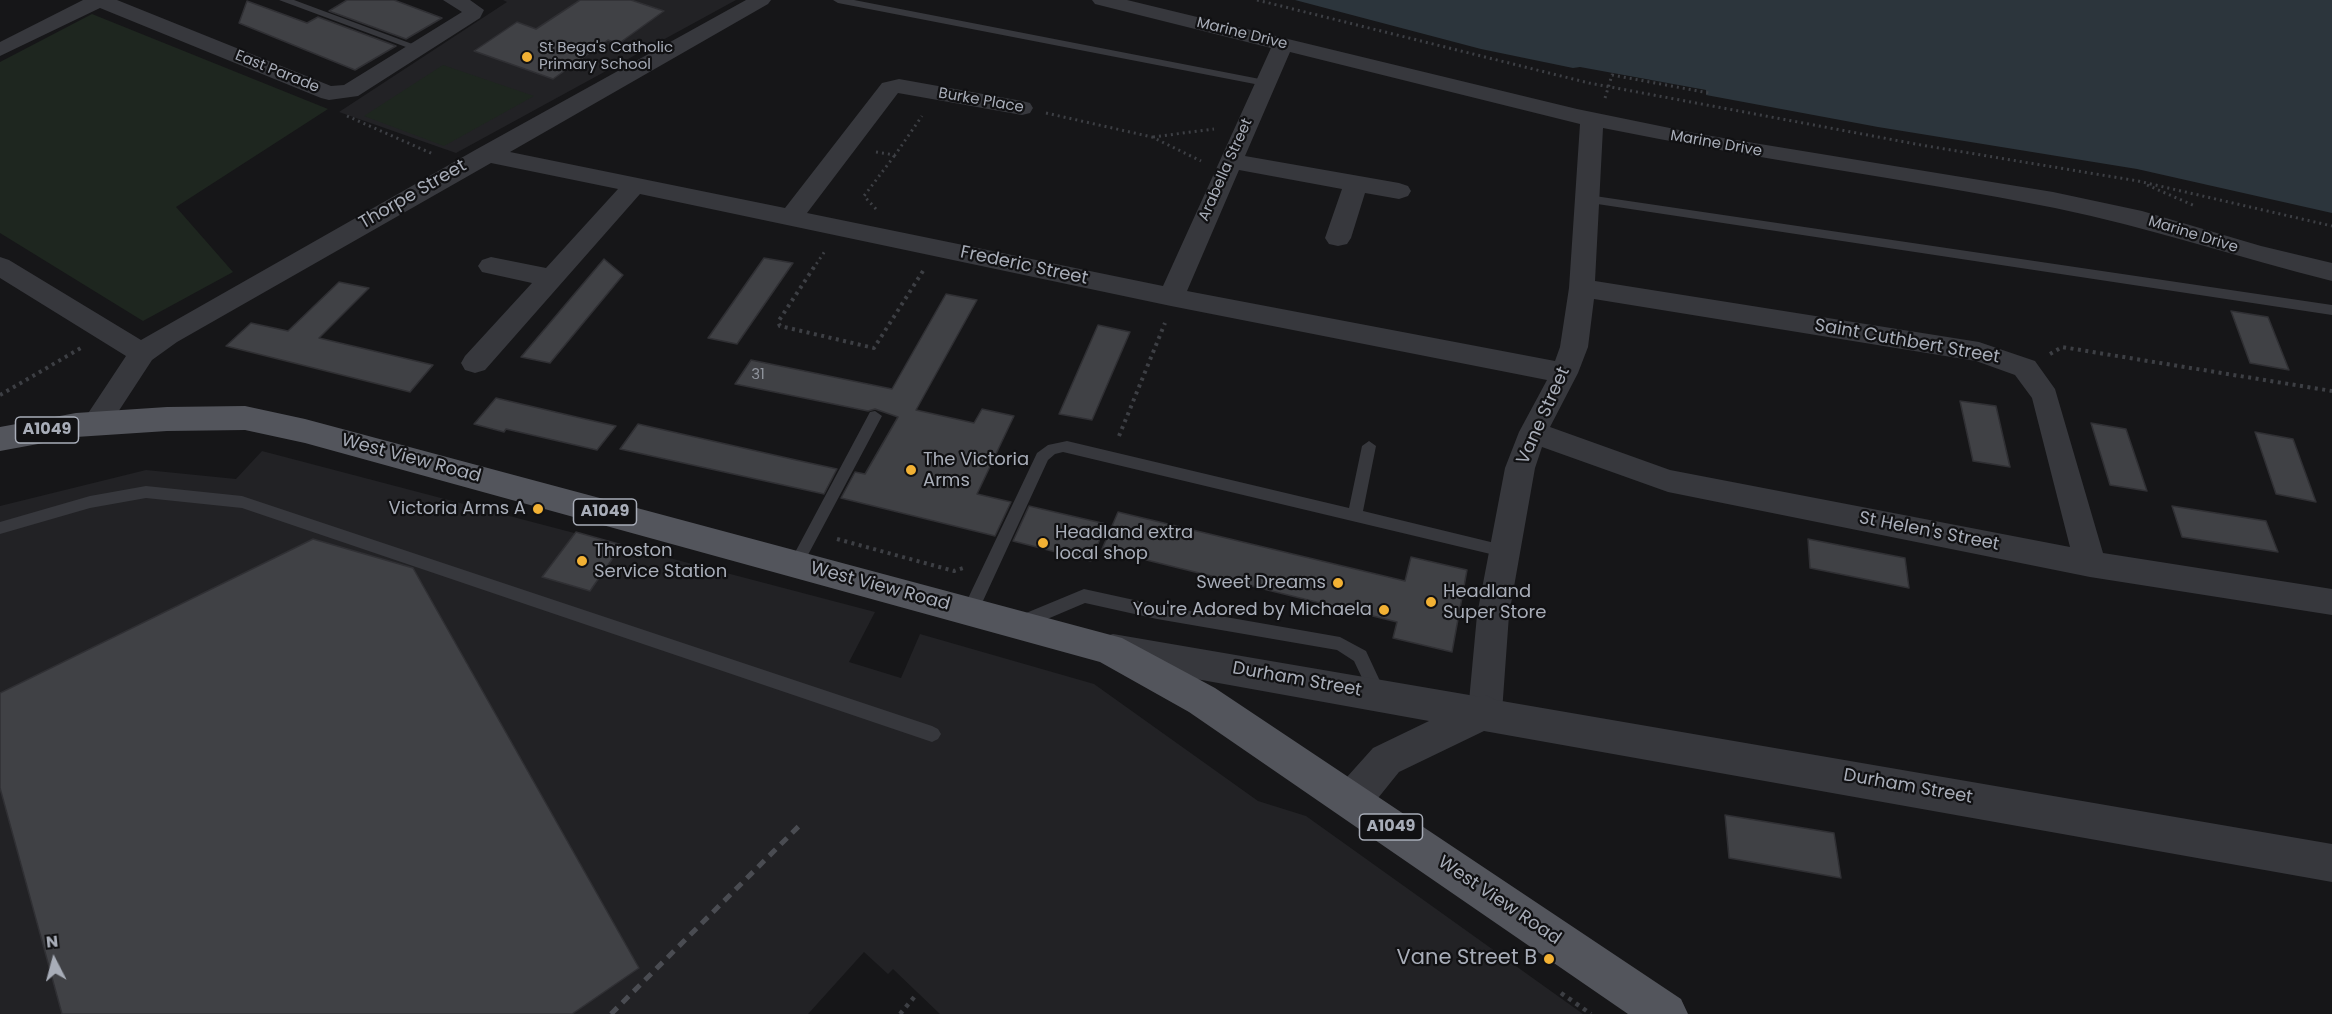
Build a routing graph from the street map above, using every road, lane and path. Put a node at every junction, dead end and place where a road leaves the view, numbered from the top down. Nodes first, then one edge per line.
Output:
1 (99, 0) edge
2 (284, 0) edge
3 (453, 0) edge
4 (761, 0) edge
5 (838, 0) edge
6 (1102, 0) edge
7 (1257, 0) edge
8 (1283, 44) junction
9 (418, 48) junction
10 (0, 50) edge
11 (1265, 83) junction
12 (1609, 87) junction
13 (1709, 93) dead end
14 (1022, 108) joint
15 (1598, 110) junction
16 (344, 114) dead end
17 (933, 117) dead end
18 (1246, 125) junction
19 (1152, 137) junction
20 (846, 146) junction
21 (485, 154) junction
22 (895, 156) junction
23 (440, 157) dead end
24 (1227, 167) junction
25 (1356, 183) junction
26 (636, 184) junction
27 (1399, 191) dead end
28 (1588, 199) junction
29 (791, 217) junction
30 (2332, 226) edge
31 (841, 227) junction
32 (879, 235) junction
33 (1338, 238) dead end
34 (938, 248) junction
35 (0, 266) edge
36 (491, 266) dead end
37 (2332, 272) edge
38 (552, 278) junction
39 (1582, 288) junction
40 (1169, 307) junction
41 (2332, 310) edge
42 (113, 337) junction
43 (142, 353) junction
44 (475, 363) dead end
45 (2025, 368) junction
46 (1564, 373) junction
47 (2332, 391) edge
48 (0, 395) edge
49 (875, 416) dead end
50 (94, 424) junction
51 (1533, 432) junction
52 (0, 439) edge
53 (1118, 439) dead end
54 (1369, 446) dead end
55 (1355, 514) junction
56 (0, 528) edge
57 (813, 532) junction
58 (1503, 551) junction
59 (796, 564) junction
60 (2090, 564) junction
61 (972, 565) dead end
62 (2332, 602) edge
63 (970, 611) junction
64 (1017, 624) junction
65 (1109, 649) junction
66 (1378, 694) junction
67 (1485, 712) junction
68 (932, 734) dead end
69 (1352, 800) junction
70 (2332, 862) edge
71 (1552, 987) dead end
72 (916, 995) dead end
73 (900, 1014) edge
74 (1591, 1014) edge
75 (1666, 1014) edge

1 - 9 street, East Parade
1 - 10 street
2 - 9 lane
3 - 9 street, East Parade
4 - 21 street, Thorpe Street
5 - 11 lane
6 - 8 street, Marine Drive
7 - 12 path
8 - 11 street, Arabella Street
8 - 15 street, Marine Drive
11 - 18 street, Arabella Street
12 - 13 path
12 - 15 path
12 - 30 path
14 - 19 path, Burke Place
14 - 20 street, Burke Place
15 - 28 street, Vane Street
15 - 37 street, Marine Drive
16 - 23 path
17 - 22 path
18 - 19 path
18 - 24 street, Arabella Street
19 - 24 path, Burke Place
20 - 22 path
20 - 29 street, Burke Place
21 - 26 street, Frederic Street
21 - 43 street, Thorpe Street
22 - 32 path
24 - 25 street
24 - 40 street, Arabella Street
25 - 27 street
25 - 33 street
26 - 29 street, Frederic Street
26 - 38 street
28 - 39 street, Vane Street
28 - 41 lane
29 - 31 street, Frederic Street
31 - 32 street, Frederic Street
31 - 34 path
32 - 34 street, Frederic Street
34 - 40 street, Frederic Street
35 - 42 street
36 - 38 street
38 - 44 street
39 - 45 street, Saint Cuthbert Street
39 - 46 street, Vane Street
40 - 46 street, Frederic Street
40 - 53 path
42 - 43 street
42 - 48 path
43 - 50 street, Thorpe Street
45 - 47 path
45 - 60 street, Saint Cuthbert Street
46 - 51 street, Vane Street
49 - 57 lane
50 - 52 main road, West View Road / A1049
50 - 59 main road, West View Road / A1049
51 - 58 street, Vane Street
51 - 60 street, St Helen's Street
54 - 55 lane
55 - 58 lane
55 - 63 lane
56 - 68 lane
57 - 59 lane
57 - 61 path
58 - 67 street, Vane Street
59 - 63 main road, West View Road / A1049
60 - 62 street, St Helen's Street
63 - 64 main road, West View Road / A1049
64 - 65 main road, West View Road / A1049
64 - 66 lane
65 - 66 street, Durham Street
65 - 69 main road, West View Road / A1049
66 - 67 street, Durham Street
67 - 69 street
67 - 70 street, Durham Street
69 - 75 main road, West View Road / A1049
71 - 74 path
72 - 73 path

